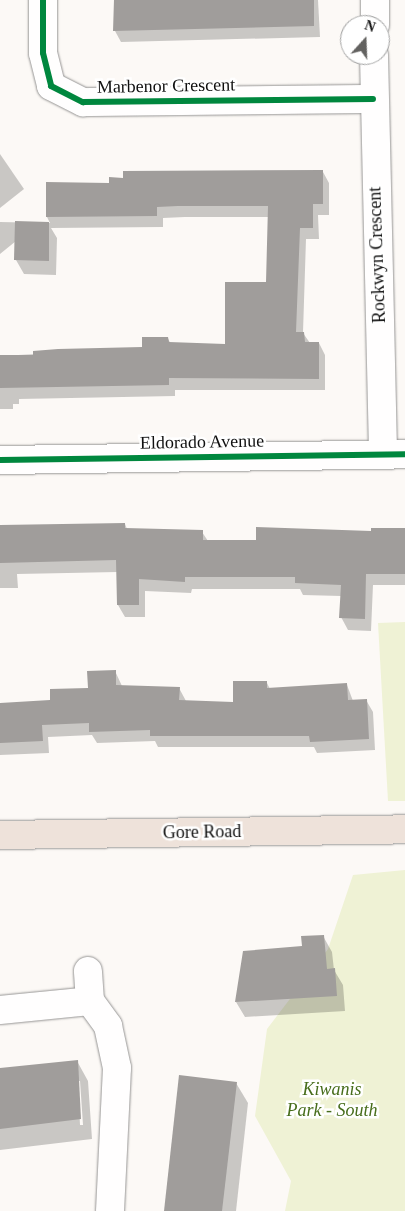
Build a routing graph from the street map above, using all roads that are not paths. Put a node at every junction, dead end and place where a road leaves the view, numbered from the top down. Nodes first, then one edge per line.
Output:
1 (43, 0) edge
2 (375, 0) edge
3 (375, 15) edge
4 (374, 65) edge
5 (373, 99) junction
6 (394, 454) edge
7 (0, 460) edge
8 (405, 829) edge
9 (0, 835) edge
10 (88, 971) dead end
11 (90, 1001) junction
12 (0, 1010) edge
13 (110, 1211) edge

1 - 5 street, Marbenor Crescent
2 - 3 street
4 - 5 street, Rockwyn Crescent
5 - 6 street, Rockwyn Crescent
6 - 7 street, Eldorado Avenue
8 - 9 main road, Gore Road
10 - 11 street
11 - 12 street
11 - 13 street

